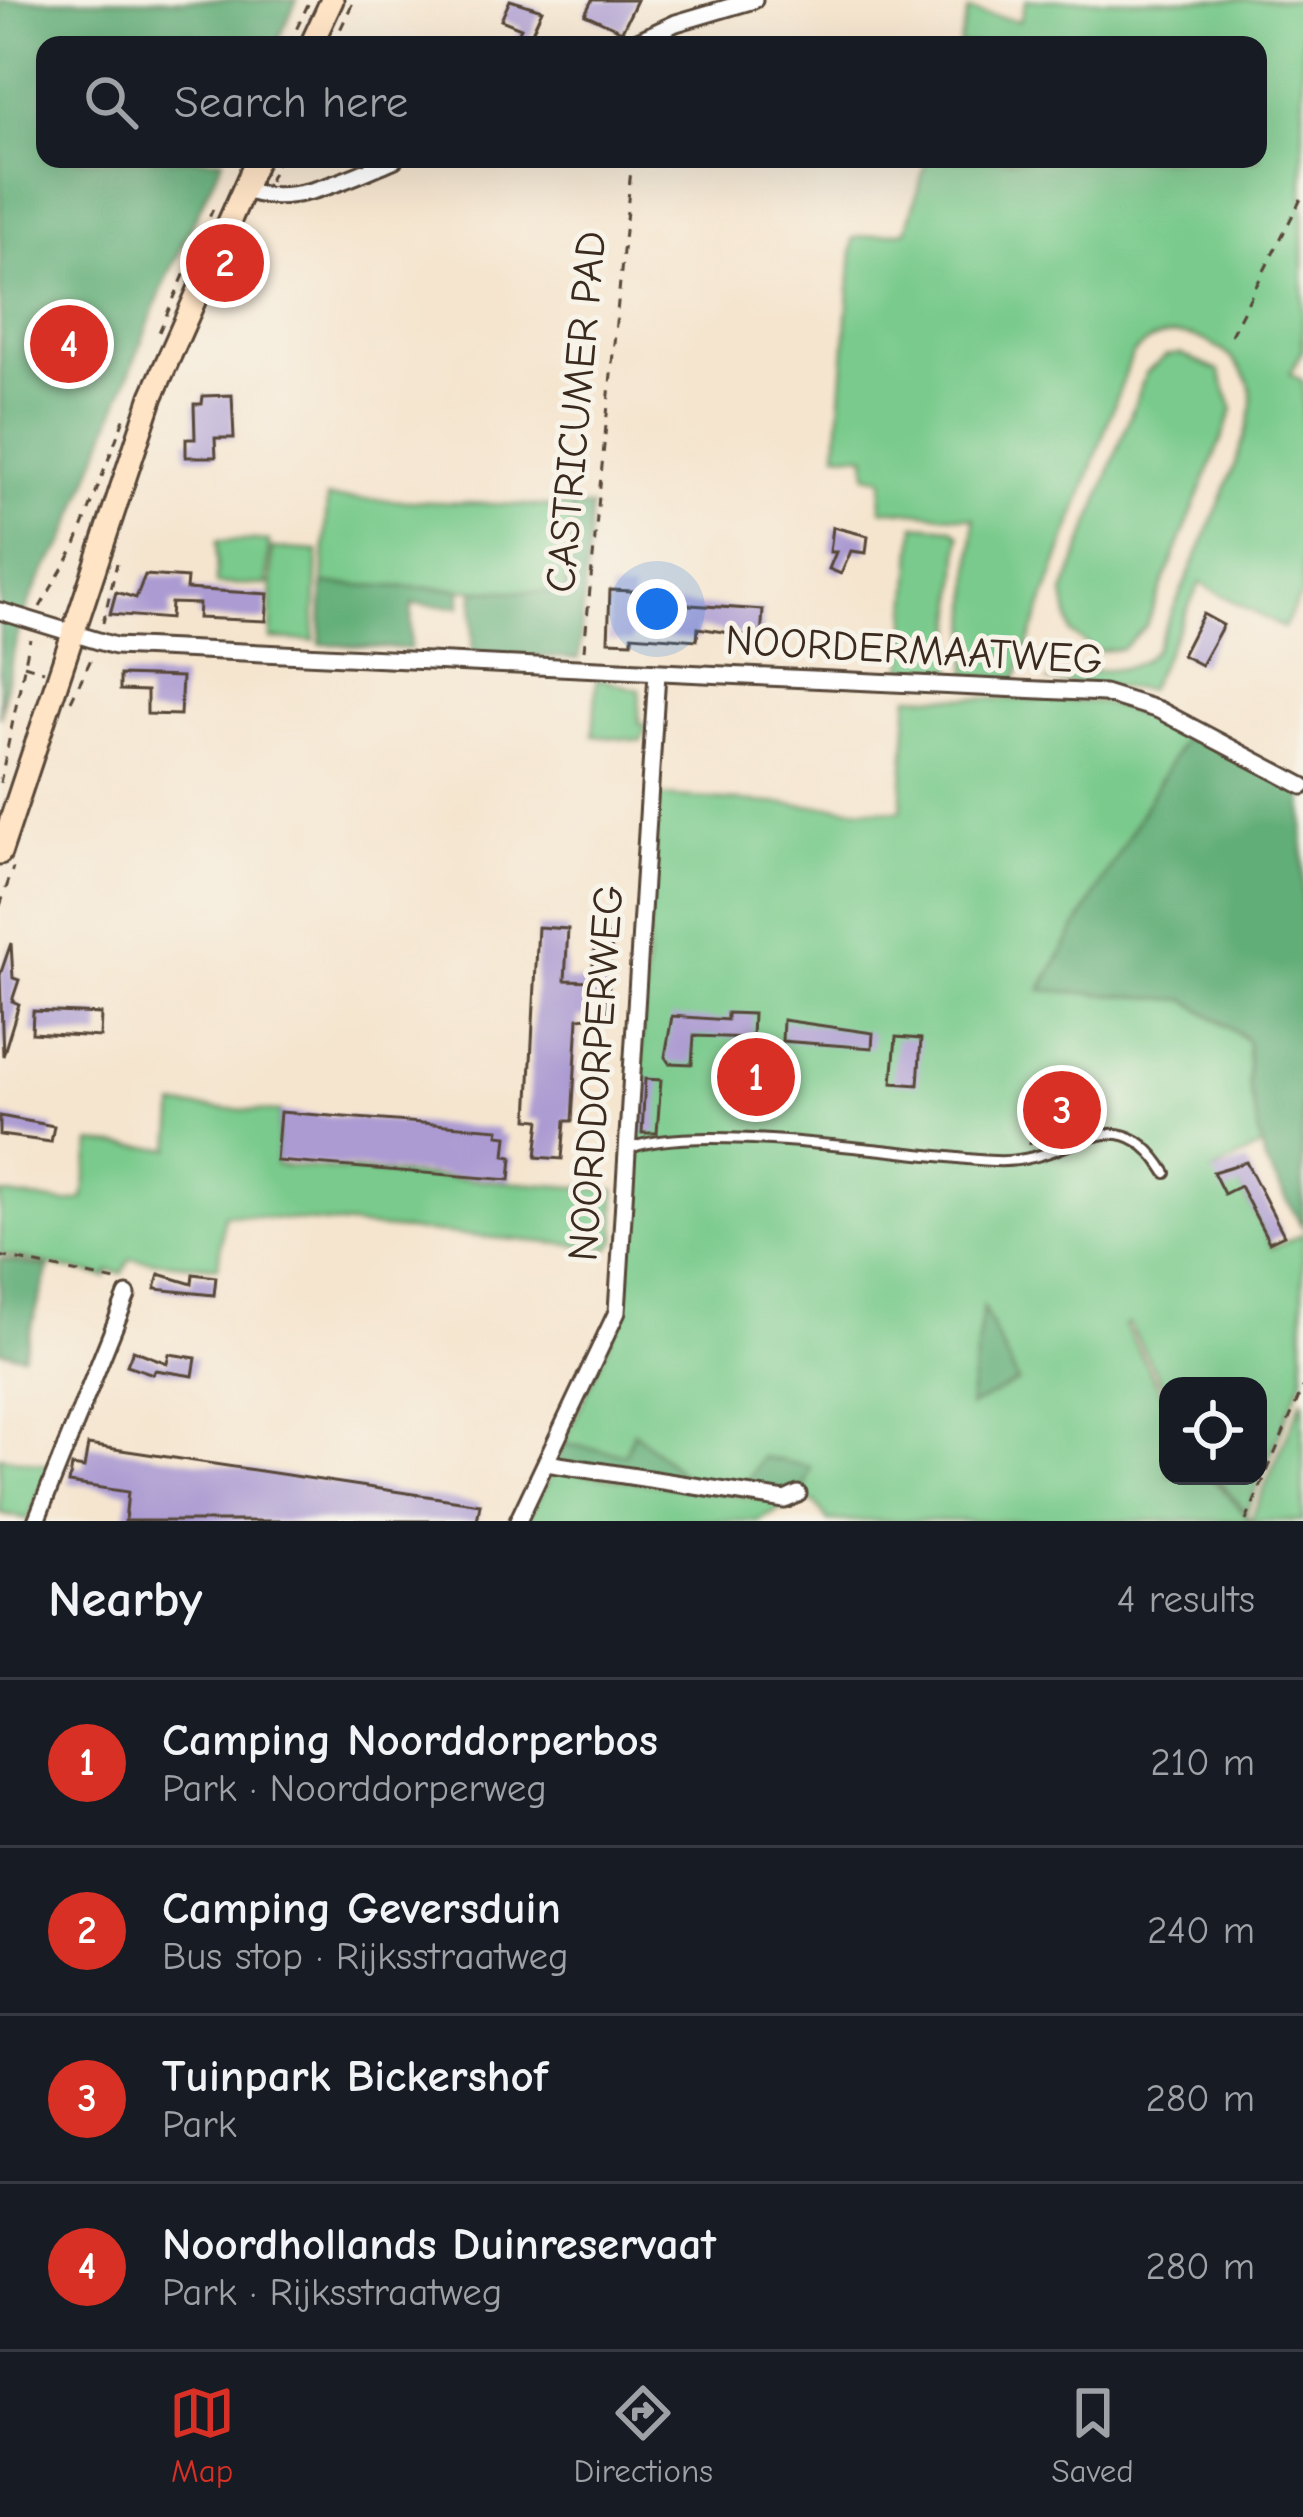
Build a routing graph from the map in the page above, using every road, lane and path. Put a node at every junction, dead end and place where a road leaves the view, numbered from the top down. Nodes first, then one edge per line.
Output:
1 (310, 0) edge
2 (332, 0) edge
3 (354, 0) edge
4 (754, 0) edge
5 (293, 36) edge
6 (315, 36) edge
7 (337, 36) edge
8 (648, 36) edge
9 (253, 168) edge
10 (370, 168) edge
11 (631, 168) edge
12 (243, 189) junction
13 (1303, 195) edge
14 (1232, 334) dead end
15 (118, 558) dead end
16 (56, 575) dead end
17 (0, 611) edge
18 (34, 623) junction
19 (70, 635) junction
20 (98, 644) junction
21 (583, 670) junction
22 (657, 673) junction
23 (77, 687) dead end
24 (0, 783) edge
25 (1303, 786) edge
26 (0, 853) edge
27 (1016, 1101) dead end
28 (625, 1150) junction
29 (1027, 1160) junction
30 (1166, 1173) dead end
31 (0, 1256) edge
32 (127, 1295) joint
33 (1303, 1387) edge
34 (546, 1463) junction
35 (798, 1494) dead end
36 (36, 1521) edge
37 (518, 1521) edge
38 (1246, 1521) edge

1 - 5 path
2 - 6 main road
3 - 7 path
4 - 8 street
9 - 12 main road
10 - 12 street
11 - 21 path, CASTRICUMER PAD
12 - 19 main road
13 - 14 path
15 - 20 path
16 - 18 path
17 - 18 street, NOORDERMAATWEG
18 - 19 street, NOORDERMAATWEG
18 - 24 path
19 - 20 street, NOORDERMAATWEG
19 - 26 main road
20 - 21 street, NOORDERMAATWEG
20 - 23 path
21 - 22 street, NOORDERMAATWEG
22 - 25 street, NOORDERMAATWEG
22 - 28 street, NOORDDORPERWEG
27 - 29 path
28 - 29 lane
28 - 34 street, NOORDDORPERWEG
29 - 30 lane
31 - 32 path
32 - 36 street
33 - 38 path
34 - 35 street
34 - 37 street, NOORDDORPERWEG

